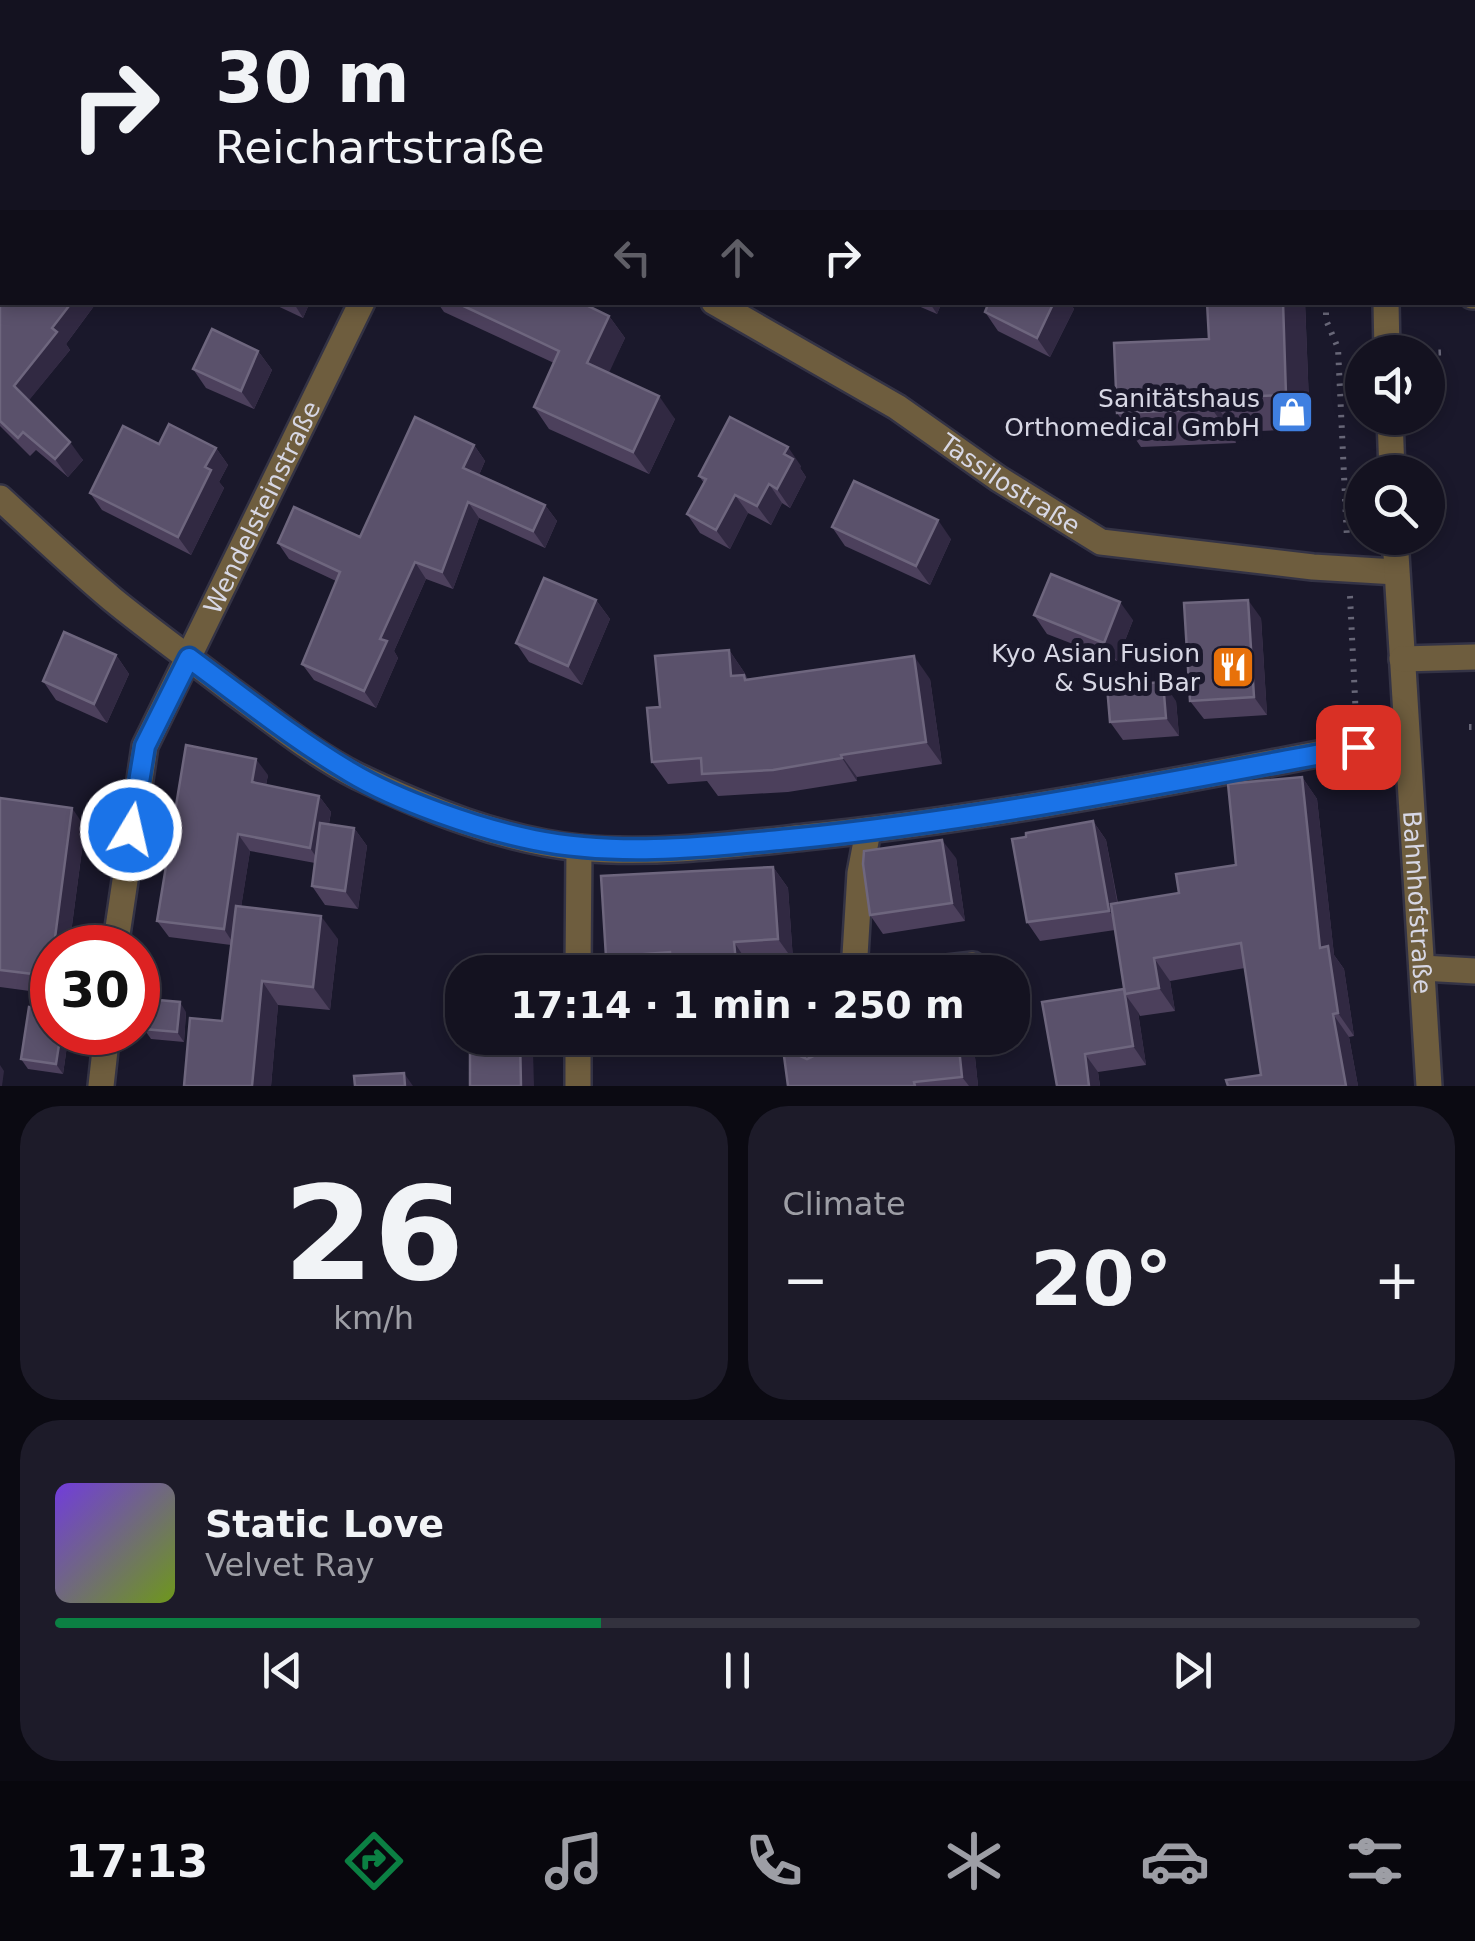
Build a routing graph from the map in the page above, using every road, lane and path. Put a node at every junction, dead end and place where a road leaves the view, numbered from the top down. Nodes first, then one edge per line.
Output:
1 (361, 305) edge
2 (719, 305) edge
3 (1326, 305) edge
4 (1386, 305) edge
5 (1387, 335) edge
6 (1445, 352) edge
7 (1448, 352) dead end
8 (1345, 358) edge
9 (1339, 359) junction
10 (0, 498) edge
11 (1396, 555) edge
12 (1349, 569) junction
13 (1396, 572) junction
14 (189, 658) junction
15 (1475, 658) edge
16 (1402, 659) junction
17 (1407, 744) junction
18 (1358, 747) junction
19 (868, 831) junction
20 (579, 848) junction
21 (118, 925) edge
22 (578, 955) edge
23 (855, 955) edge
24 (1422, 968) junction
25 (1475, 971) edge
26 (104, 1055) edge
27 (578, 1055) edge
28 (822, 1055) edge
29 (824, 1068) edge
30 (102, 1086) edge
31 (578, 1086) edge
32 (1429, 1086) edge

1 - 14 street, Wendelsteinstraße
2 - 12 street, Tassilostraße
3 - 9 path
4 - 5 street
6 - 7 path
8 - 9 path
9 - 12 path
10 - 14 street
11 - 13 street, Bahnhofstraße
12 - 13 street, Tassilostraße
12 - 18 path
13 - 16 street, Bahnhofstraße
14 - 20 street
14 - 21 street, Wendelsteinstraße
15 - 16 street
16 - 17 street, Bahnhofstraße
17 - 18 street
17 - 24 street, Bahnhofstraße
18 - 19 street
19 - 20 street
19 - 23 street
20 - 22 street
24 - 25 street
24 - 32 street, Bahnhofstraße
26 - 30 street
27 - 31 street
28 - 29 street

